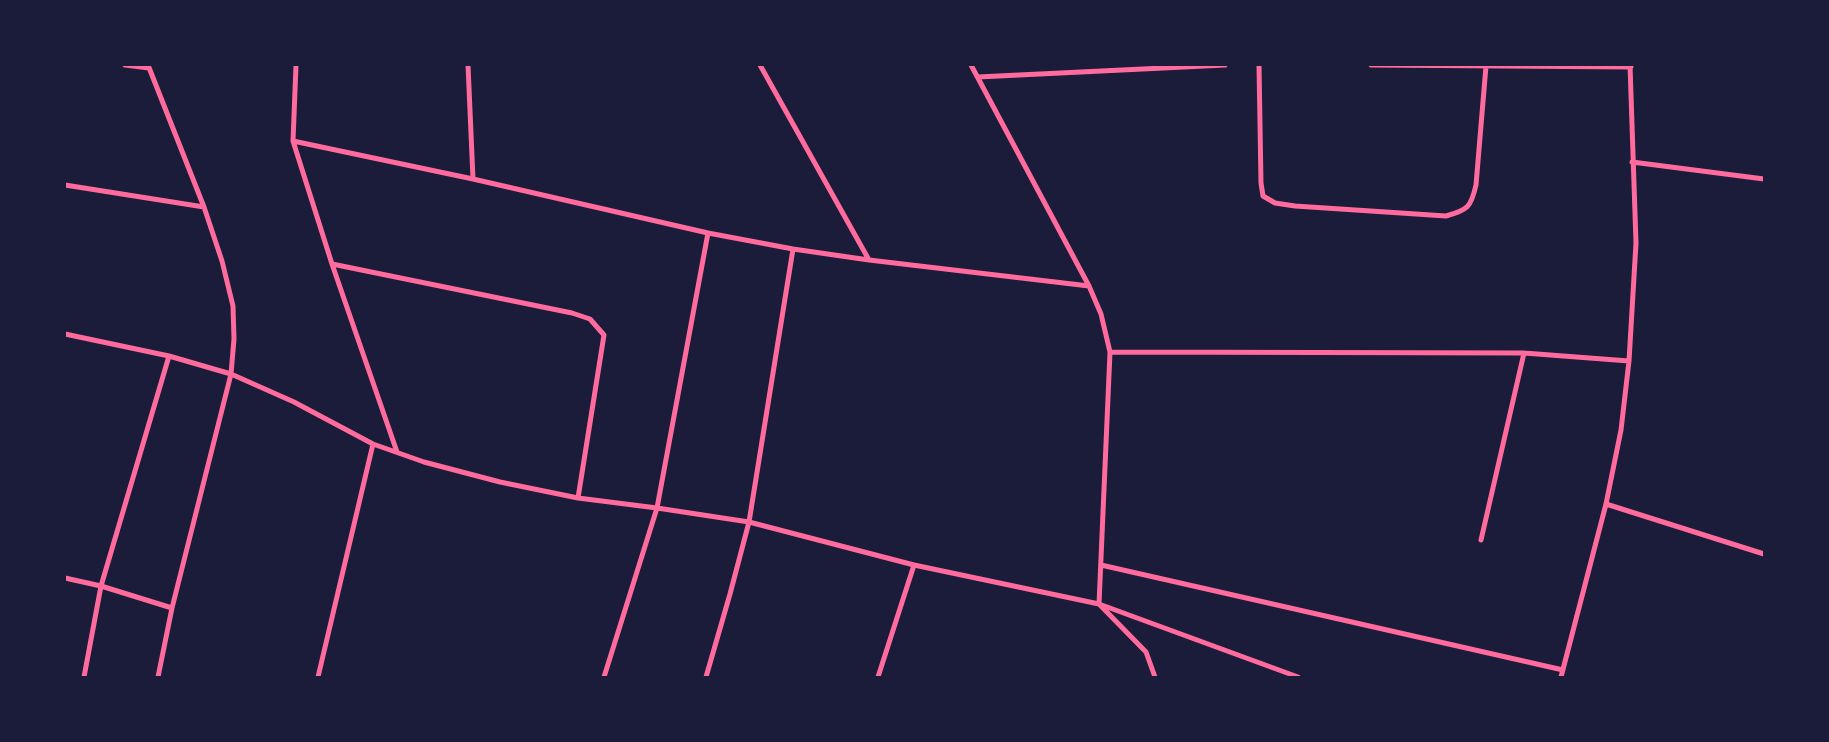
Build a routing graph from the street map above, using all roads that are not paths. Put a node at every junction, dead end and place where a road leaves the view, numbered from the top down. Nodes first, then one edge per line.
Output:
1 (125, 65) edge
2 (296, 65) edge
3 (468, 65) edge
4 (760, 65) edge
5 (971, 65) edge
6 (1225, 65) edge
7 (1259, 65) edge
8 (1371, 65) edge
9 (1486, 66) junction
10 (1630, 66) edge
11 (149, 67) edge
12 (1074, 68) edge
13 (978, 77) junction
14 (293, 141) junction
15 (1632, 162) junction
16 (473, 179) junction
17 (1764, 179) edge
18 (65, 185) edge
19 (204, 206) junction
20 (708, 233) junction
21 (793, 249) junction
22 (869, 260) junction
23 (332, 264) junction
24 (1089, 286) junction
25 (65, 334) edge
26 (1110, 352) junction
27 (1524, 353) junction
28 (169, 356) junction
29 (1629, 361) junction
30 (231, 374) junction
31 (373, 444) junction
32 (397, 452) junction
33 (578, 498) junction
34 (1606, 504) junction
35 (657, 508) junction
36 (749, 522) junction
37 (1481, 540) dead end
38 (1764, 554) edge
39 (914, 565) junction
40 (1101, 565) junction
41 (65, 578) edge
42 (101, 586) junction
43 (1099, 604) junction
44 (172, 608) junction
45 (1563, 670) junction
46 (84, 677) edge
47 (158, 677) edge
48 (318, 677) edge
49 (604, 677) edge
50 (706, 677) edge
51 (878, 677) edge
52 (1155, 677) edge
53 (1298, 677) edge
54 (1561, 677) edge

1 - 11 street
2 - 14 street
3 - 16 street
4 - 22 street
5 - 13 street
6 - 12 street
7 - 9 street
8 - 9 street
9 - 10 street
10 - 15 street
11 - 19 street
12 - 13 street
13 - 24 street
14 - 16 street
14 - 23 street
15 - 17 street
15 - 29 street
16 - 20 street
18 - 19 street
19 - 30 street
20 - 21 street
20 - 35 street
21 - 22 street
21 - 36 street
22 - 24 street
23 - 32 street
23 - 33 street
24 - 26 street
25 - 28 street
26 - 27 street
26 - 40 street
27 - 29 street
27 - 37 street
28 - 30 street
28 - 42 street
29 - 34 street
30 - 31 street
30 - 44 street
31 - 32 street
31 - 48 street
32 - 33 street
33 - 35 street
34 - 38 street
34 - 45 street
35 - 36 street
35 - 49 street
36 - 39 street
36 - 50 street
39 - 43 street
39 - 51 street
40 - 43 street
40 - 45 street
41 - 42 street
42 - 44 street
42 - 46 street
43 - 52 street
43 - 53 street
44 - 47 street
45 - 54 street

